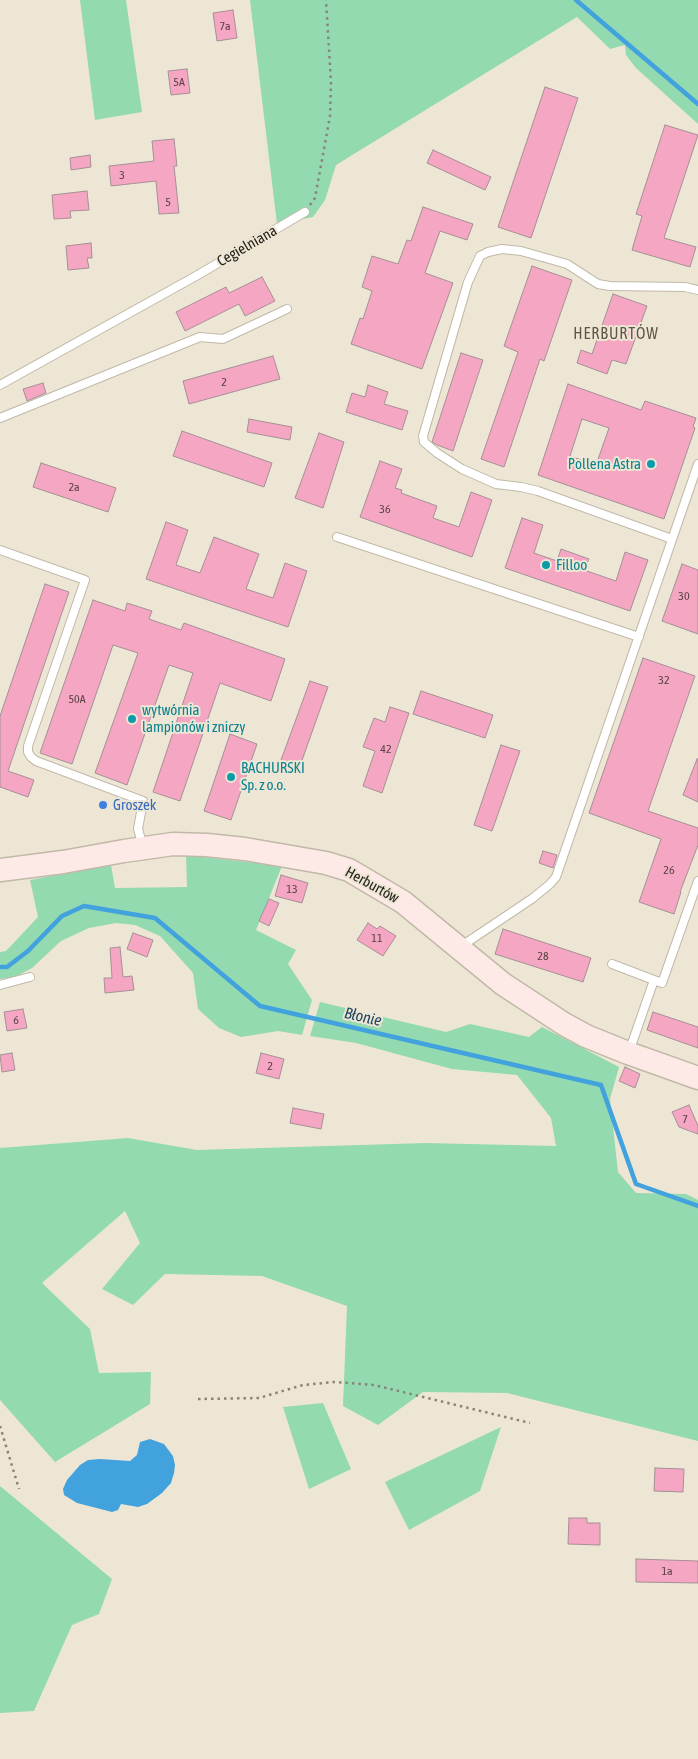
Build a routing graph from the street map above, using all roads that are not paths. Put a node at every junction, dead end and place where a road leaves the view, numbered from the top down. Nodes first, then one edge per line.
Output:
1 (305, 212) road end
2 (698, 290) edge
3 (287, 309) dead end
4 (0, 385) edge
5 (0, 418) edge
6 (698, 464) edge
7 (336, 536) dead end
8 (672, 539) junction
9 (0, 550) edge
10 (639, 637) junction
11 (143, 848) junction
12 (0, 870) edge
13 (698, 881) edge
14 (458, 948) junction
15 (612, 964) dead end
16 (30, 977) dead end
17 (654, 980) junction
18 (0, 985) edge
19 (628, 1053) junction
20 (698, 1078) edge

1 - 4 lane, Cegielniana
2 - 8 lane
3 - 5 lane
6 - 8 lane
7 - 10 lane
8 - 10 lane
9 - 11 lane
10 - 14 lane
11 - 12 street, Herburtów
11 - 14 street, Herburtów
13 - 17 lane
14 - 19 street, Herburtów
15 - 17 lane
16 - 18 lane
17 - 19 lane
19 - 20 street, Herburtów

